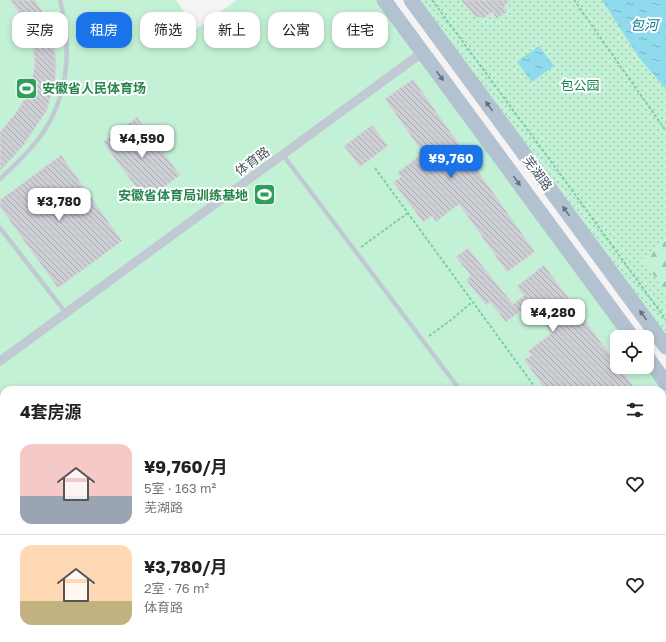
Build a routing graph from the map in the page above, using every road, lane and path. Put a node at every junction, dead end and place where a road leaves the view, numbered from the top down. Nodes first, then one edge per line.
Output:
1 (60, 0) edge
2 (384, 0) edge
3 (411, 0) edge
4 (432, 0) edge
5 (574, 0) edge
6 (422, 52) junction
7 (666, 131) edge
8 (283, 155) junction
9 (375, 168) dead end
10 (0, 179) edge
11 (408, 213) junction
12 (0, 228) edge
13 (356, 251) junction
14 (473, 301) junction
15 (66, 313) junction
16 (666, 320) edge
17 (627, 330) edge
18 (423, 340) junction
19 (666, 347) edge
20 (0, 361) edge
21 (654, 367) edge
22 (666, 383) edge
23 (457, 386) edge
24 (533, 386) edge

1 - 10 lane
2 - 6 main road, 芜湖路
19 -> 3 main road, 芜湖路
4 - 16 path
5 - 7 path
6 - 8 street, 体育路
6 -> 17 main road, 芜湖路
8 - 13 lane
8 - 15 street, 体育路
9 - 11 path
11 - 13 path
11 - 14 path
12 - 15 lane
13 - 18 lane
14 - 18 path
14 - 24 path
15 - 20 street, 体育路
18 - 23 lane
21 - 22 main road

